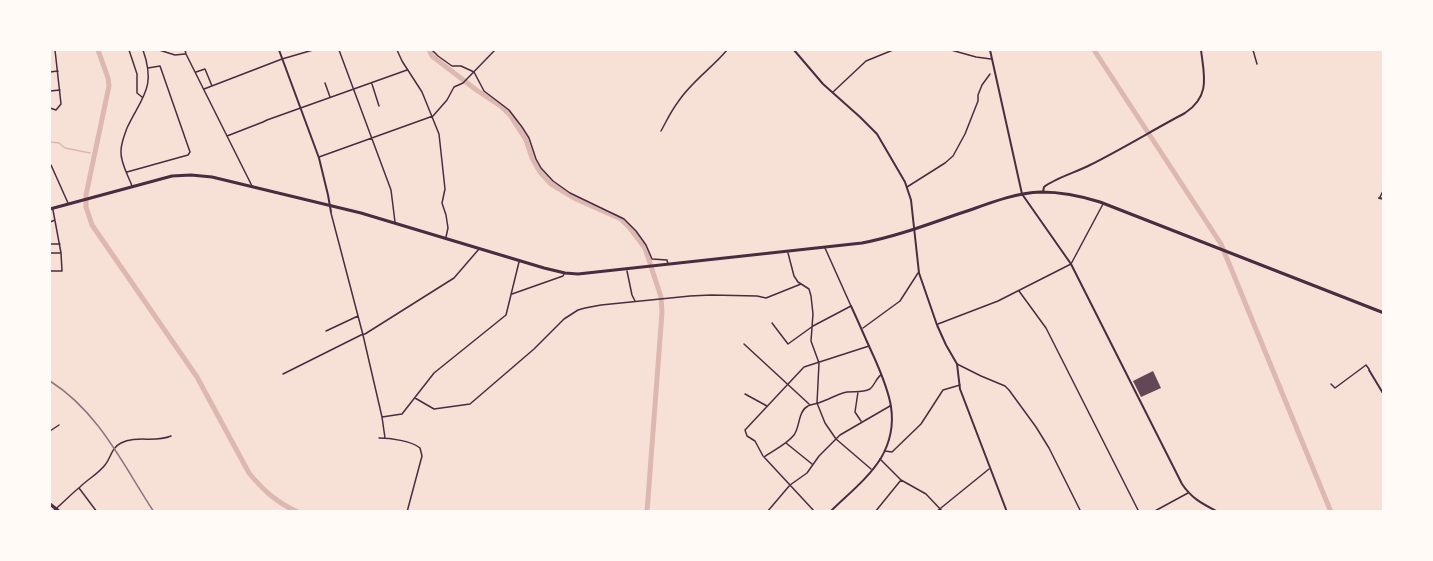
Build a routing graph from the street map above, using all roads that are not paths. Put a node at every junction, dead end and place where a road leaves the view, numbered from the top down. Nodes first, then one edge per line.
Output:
1 (55, 50) edge
2 (129, 50) edge
3 (143, 50) edge
4 (159, 50) edge
5 (185, 50) edge
6 (279, 50) edge
7 (313, 50) edge
8 (339, 50) edge
9 (397, 50) edge
10 (432, 50) edge
11 (495, 50) edge
12 (727, 50) edge
13 (794, 50) edge
14 (893, 50) edge
15 (951, 50) edge
16 (990, 50) edge
17 (1201, 50) edge
18 (1253, 50) edge
19 (186, 54) junction
20 (282, 59) junction
21 (992, 59) junction
22 (1257, 64) dead end
23 (148, 68) junction
24 (408, 70) junction
25 (58, 71) junction
26 (50, 72) edge
27 (474, 72) junction
28 (195, 73) junction
29 (990, 74) dead end
30 (325, 83) dead end
31 (371, 83) junction
32 (212, 86) junction
33 (354, 89) junction
34 (60, 90) junction
35 (203, 90) junction
36 (50, 91) edge
37 (832, 92) junction
38 (143, 98) junction
39 (331, 98) junction
40 (380, 106) dead end
41 (50, 108) edge
42 (300, 108) junction
43 (433, 116) junction
44 (661, 131) dead end
45 (227, 136) junction
46 (371, 137) junction
47 (319, 158) junction
48 (51, 165) dead end
49 (127, 172) junction
50 (132, 186) junction
51 (253, 186) junction
52 (907, 187) junction
53 (1383, 189) edge
54 (1043, 192) junction
55 (1022, 194) junction
56 (1381, 199) edge
57 (68, 203) junction
58 (1104, 204) junction
59 (330, 205) junction
60 (51, 208) edge
61 (331, 212) joint
62 (56, 220) junction
63 (50, 222) edge
64 (395, 223) junction
65 (914, 229) junction
66 (444, 237) junction
67 (50, 244) edge
68 (60, 244) junction
69 (480, 248) junction
70 (824, 248) junction
71 (788, 252) junction
72 (50, 253) edge
73 (62, 253) junction
74 (520, 261) junction
75 (1071, 264) junction
76 (668, 265) junction
77 (627, 269) junction
78 (50, 271) edge
79 (564, 273) junction
80 (919, 273) junction
81 (801, 284) junction
82 (1019, 291) junction
83 (512, 294) junction
84 (636, 301) junction
85 (851, 306) junction
86 (1383, 313) edge
87 (358, 316) junction
88 (772, 323) dead end
89 (937, 325) junction
90 (813, 326) junction
91 (861, 329) junction
92 (326, 331) dead end
93 (363, 335) junction
94 (744, 344) dead end
95 (869, 346) junction
96 (819, 363) junction
97 (957, 364) junction
98 (1369, 370) joint
99 (283, 374) dead end
100 (881, 375) junction
101 (1331, 384) dead end
102 (788, 385) junction
103 (960, 385) junction
104 (858, 392) junction
105 (745, 394) dead end
106 (1383, 395) edge
107 (415, 398) junction
108 (817, 403) junction
109 (809, 405) junction
110 (891, 405) junction
111 (768, 407) junction
112 (382, 417) junction
113 (861, 422) junction
114 (59, 425) dead end
115 (50, 430) edge
116 (171, 436) dead end
117 (379, 438) dead end
118 (385, 438) junction
119 (836, 439) junction
120 (786, 443) junction
121 (885, 451) junction
122 (764, 457) junction
123 (880, 459) junction
124 (813, 464) junction
125 (991, 468) junction
126 (872, 470) junction
127 (901, 480) junction
128 (790, 485) junction
129 (79, 488) junction
130 (1188, 493) junction
131 (50, 504) edge
132 (56, 508) junction
133 (940, 508) junction
134 (52, 512) edge
135 (60, 512) edge
136 (97, 512) edge
137 (407, 512) edge
138 (766, 512) edge
139 (815, 512) edge
140 (830, 512) edge
141 (875, 512) edge
142 (936, 512) edge
143 (943, 512) edge
144 (1007, 512) edge
145 (1081, 512) edge
146 (1138, 512) edge
147 (1153, 512) edge
148 (1218, 512) edge

1 - 25 street
2 - 38 street
3 - 23 street
4 - 19 street
5 - 19 street
6 - 20 street
7 - 20 street
8 - 33 street
9 - 24 street
10 - 27 street
11 - 27 street
12 - 44 street
13 - 37 street
14 - 37 street
15 - 21 street
16 - 21 street
17 - 54 street
18 - 22 street
19 - 28 street
20 - 32 street
20 - 42 street
21 - 55 street
23 - 38 street
23 - 49 street
24 - 31 street
24 - 43 street
25 - 26 street
25 - 34 street
27 - 43 street
27 - 76 street
28 - 32 street
28 - 35 street
29 - 52 street
30 - 39 street
31 - 33 street
31 - 40 street
32 - 35 street
33 - 39 street
33 - 46 street
34 - 36 street
34 - 41 street
35 - 45 street
37 - 52 street
38 - 49 street
39 - 42 street
42 - 45 street
42 - 47 street
43 - 46 street
43 - 66 street
45 - 51 street
46 - 47 street
46 - 64 street
47 - 59 street
48 - 57 street
49 - 50 street
50 - 51 main road
50 - 57 main road
51 - 59 main road
52 - 65 street
53 - 56 street
54 - 55 main road
54 - 58 main road
55 - 65 main road
55 - 75 street
57 - 60 main road
58 - 75 street
58 - 86 main road
59 - 61 street
59 - 64 main road
60 - 62 street
61 - 87 street
62 - 63 street
62 - 68 street
64 - 66 main road
65 - 70 main road
65 - 80 street
66 - 69 main road
67 - 68 street
68 - 73 street
69 - 74 main road
69 - 93 street
70 - 71 main road
70 - 85 street
71 - 76 main road
71 - 81 street
72 - 73 street
73 - 78 street
74 - 79 main road
74 - 83 street
75 - 82 street
75 - 130 street
76 - 77 main road
77 - 79 main road
77 - 84 street
79 - 83 street
80 - 89 street
80 - 91 street
81 - 84 street
81 - 90 street
82 - 89 street
82 - 146 street
83 - 107 street
84 - 107 street
85 - 90 street
85 - 91 street
87 - 92 street
87 - 93 street
88 - 90 street
89 - 97 street
90 - 96 street
91 - 95 street
93 - 99 street
93 - 112 street
94 - 102 street
95 - 96 street
95 - 100 street
96 - 102 street
96 - 108 street
97 - 103 street
97 - 145 street
98 - 101 street
98 - 106 street
100 - 104 street
100 - 110 street
102 - 109 street
102 - 111 street
103 - 121 street
103 - 125 street
104 - 108 street
104 - 113 street
105 - 111 street
107 - 112 street
108 - 109 street
108 - 119 street
109 - 120 street
110 - 113 street
110 - 121 street
111 - 122 street
112 - 118 street
113 - 119 street
114 - 115 street
116 - 129 street
117 - 118 street
118 - 137 street
119 - 124 street
119 - 126 street
120 - 122 street
120 - 124 street
121 - 123 street
122 - 128 street
123 - 126 street
123 - 127 street
124 - 128 street
125 - 133 street
125 - 144 street
126 - 140 street
127 - 133 street
127 - 141 street
128 - 138 street
128 - 139 street
129 - 132 street
129 - 136 street
130 - 147 street
130 - 148 street
131 - 132 main road
132 - 134 street
132 - 135 main road
133 - 142 street
133 - 143 street

